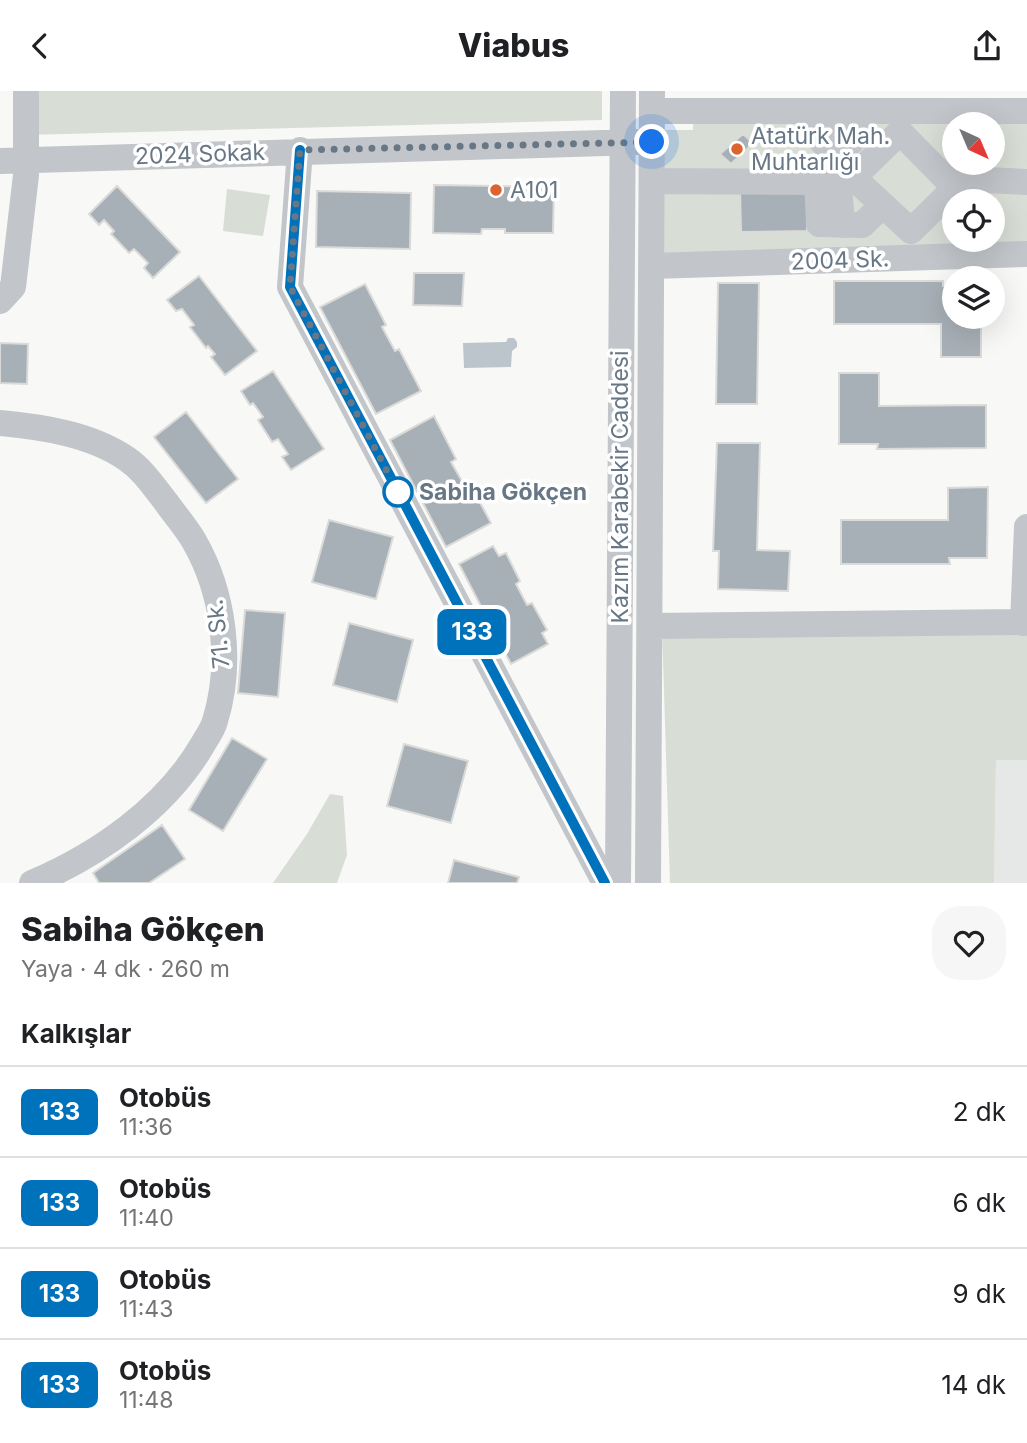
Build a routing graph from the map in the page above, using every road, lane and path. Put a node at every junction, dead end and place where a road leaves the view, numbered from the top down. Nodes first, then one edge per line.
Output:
1 (26, 91) edge
2 (623, 91) edge
3 (652, 101) edge
4 (839, 111) junction
5 (1027, 111) edge
6 (623, 142) junction
7 (652, 142) junction
8 (300, 150) junction
9 (13, 160) edge
10 (663, 181) dead end
11 (1027, 182) edge
12 (954, 187) junction
13 (883, 205) junction
14 (839, 224) junction
15 (1027, 254) edge
16 (838, 260) junction
17 (652, 265) junction
18 (0, 301) edge
19 (0, 423) edge
20 (1027, 527) edge
21 (1025, 622) edge
22 (650, 626) junction
23 (32, 883) edge
24 (605, 883) edge
25 (618, 883) edge
26 (648, 883) edge

1 - 9 street
2 - 6 street, Kazım Karabekir Caddesi
3 - 4 street
3 - 7 street, Kazım Karabekir Caddesi
4 - 5 street
4 - 14 street
6 - 7 street, 2024 Sokak
6 - 8 street, 2024 Sokak
6 - 25 street, Kazım Karabekir Caddesi
7 - 17 street, Kazım Karabekir Caddesi
8 - 9 street, 2024 Sokak
8 - 24 street
9 - 18 street
10 - 14 street
11 - 12 street
12 - 13 street
12 - 13 street
13 - 14 street
14 - 16 street
15 - 16 street, 2004 Sk.
16 - 17 street, 2004 Sk.
17 - 22 street, Kazım Karabekir Caddesi
19 - 23 street, 71. Sk.
20 - 21 street
21 - 22 street
22 - 26 street, Kazım Karabekir Caddesi

